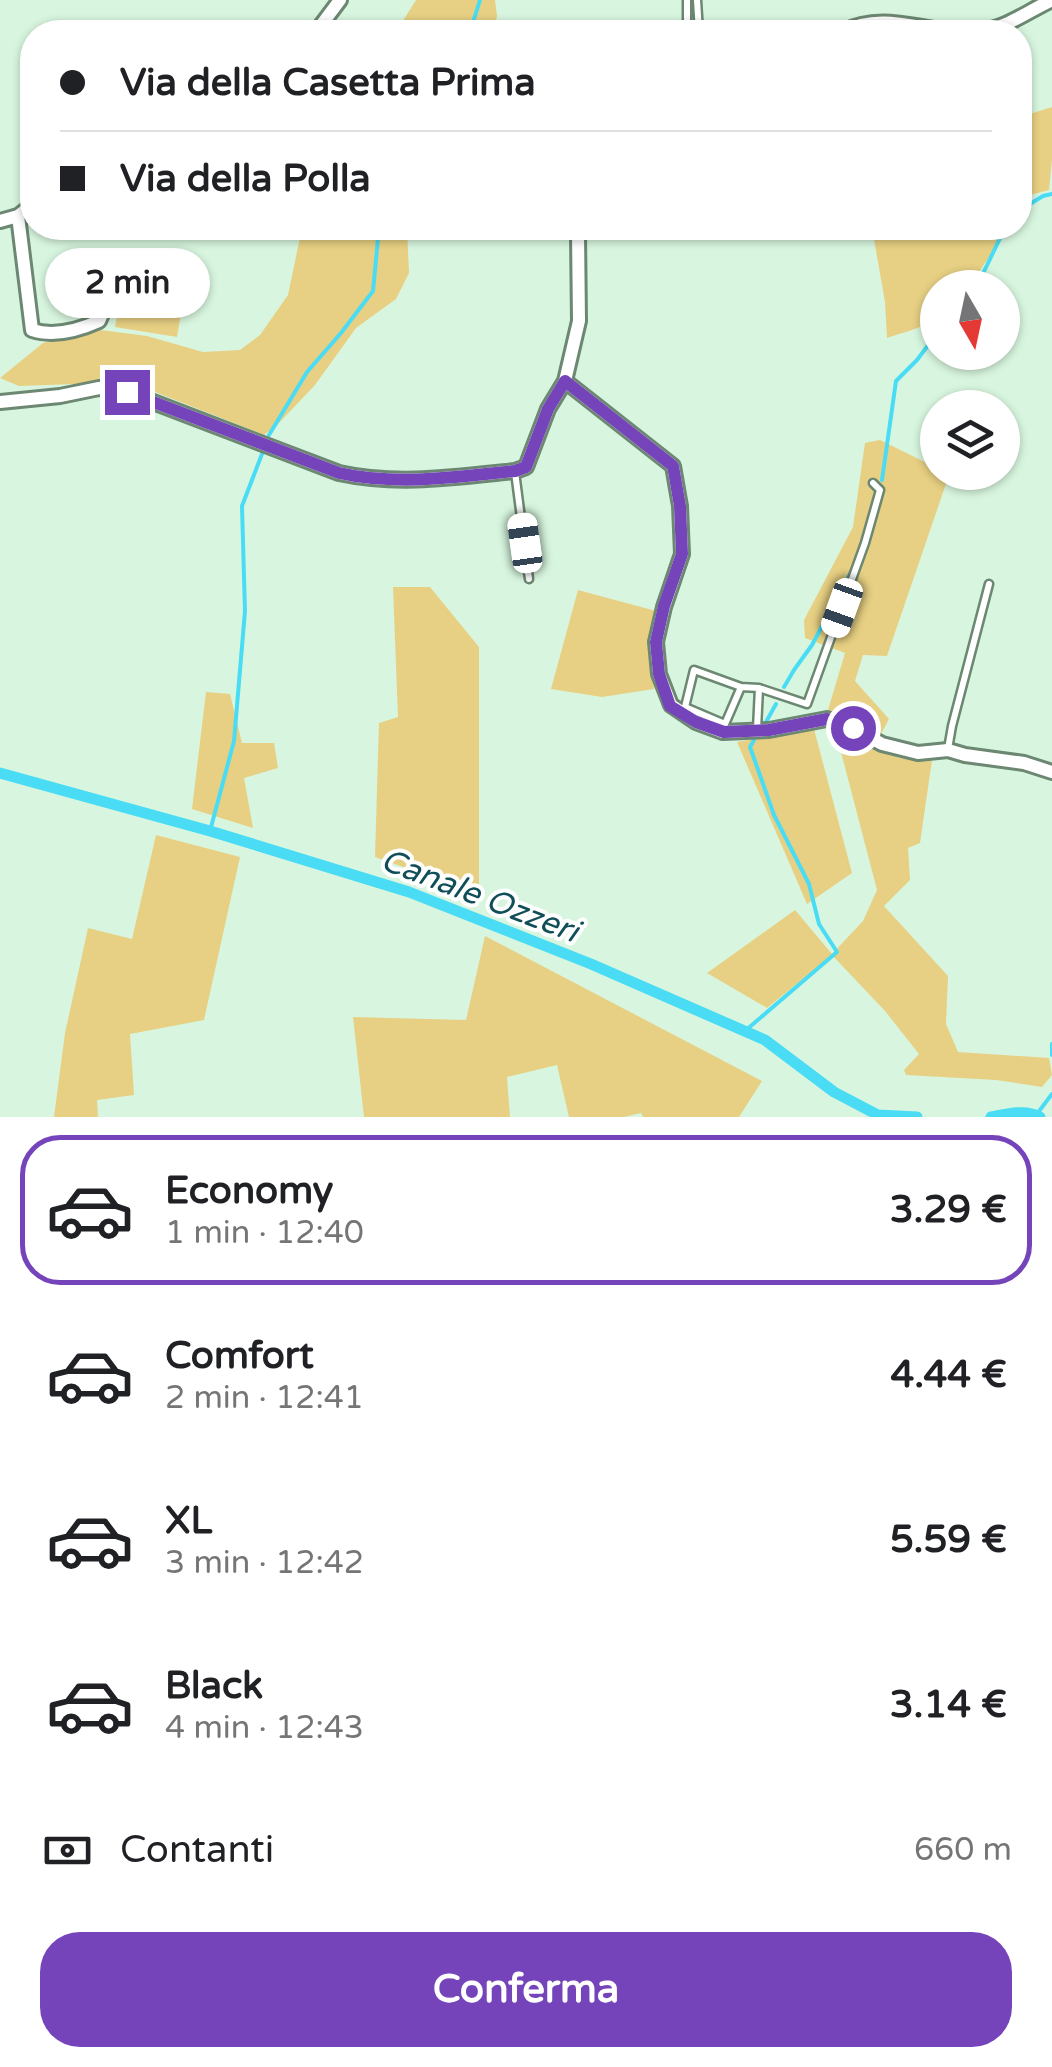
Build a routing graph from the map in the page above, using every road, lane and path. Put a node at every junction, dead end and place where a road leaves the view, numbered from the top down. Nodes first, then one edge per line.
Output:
1 (1052, 0) edge
2 (1028, 6) edge
3 (18, 216) joint
4 (0, 221) edge
5 (20, 232) edge
6 (21, 240) edge
7 (578, 240) edge
8 (106, 304) dead end
9 (565, 381) junction
10 (0, 402) edge
11 (515, 471) junction
12 (872, 483) dead end
13 (530, 579) dead end
14 (989, 584) dead end
15 (741, 687) junction
16 (759, 688) junction
17 (757, 731) junction
18 (948, 750) junction
19 (1052, 772) edge

1 - 2 street
3 - 4 street
3 - 5 street
6 - 8 street
7 - 9 street
9 - 11 street
9 - 17 street
10 - 11 street
11 - 13 lane
12 - 16 lane
14 - 18 lane
15 - 15 lane
15 - 16 lane
16 - 17 lane
17 - 18 street
18 - 19 street

